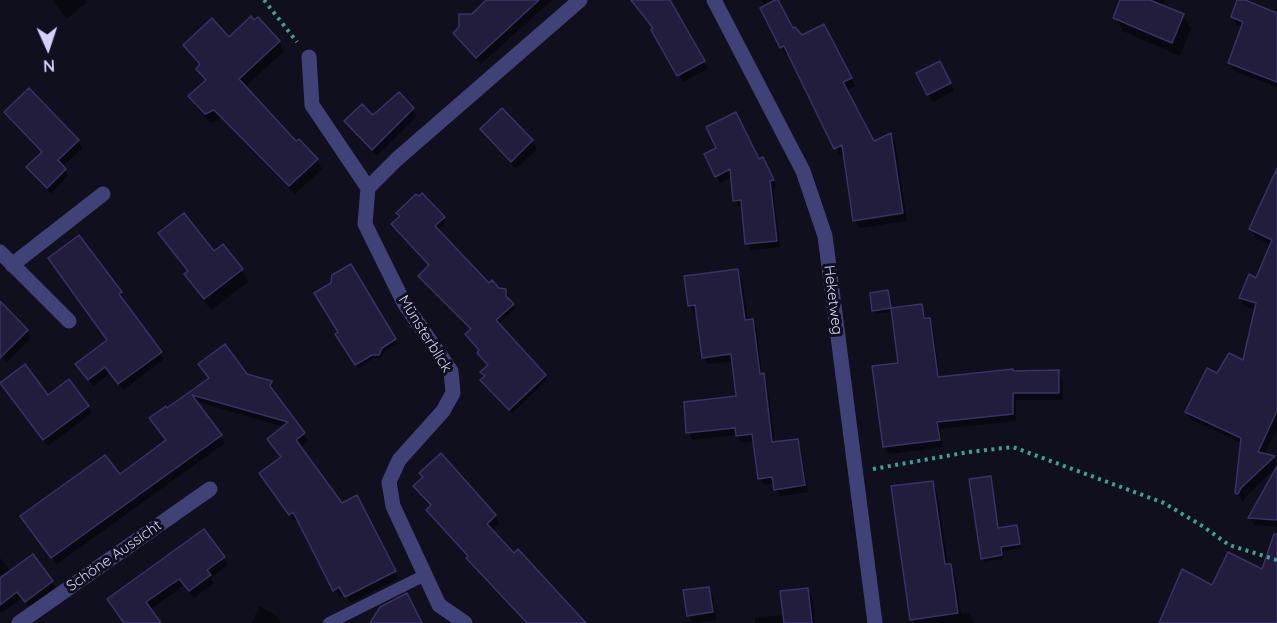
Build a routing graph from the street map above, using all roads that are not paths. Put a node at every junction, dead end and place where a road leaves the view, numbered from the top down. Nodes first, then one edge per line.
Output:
1 (580, 0) edge
2 (714, 0) edge
3 (309, 57) road end
4 (368, 188) junction
5 (102, 194) dead end
6 (0, 252) edge
7 (12, 265) junction
8 (69, 321) dead end
9 (210, 489) dead end
10 (425, 575) junction
11 (19, 623) edge
12 (329, 623) edge
13 (465, 623) edge
14 (875, 623) edge

1 - 4 street
2 - 14 street, Heketweg
3 - 4 street
4 - 10 street, Münsterblick
5 - 7 street
6 - 7 street
7 - 8 street
9 - 11 street, Schöne Aussicht
10 - 12 lane
10 - 13 street, Münsterblick

